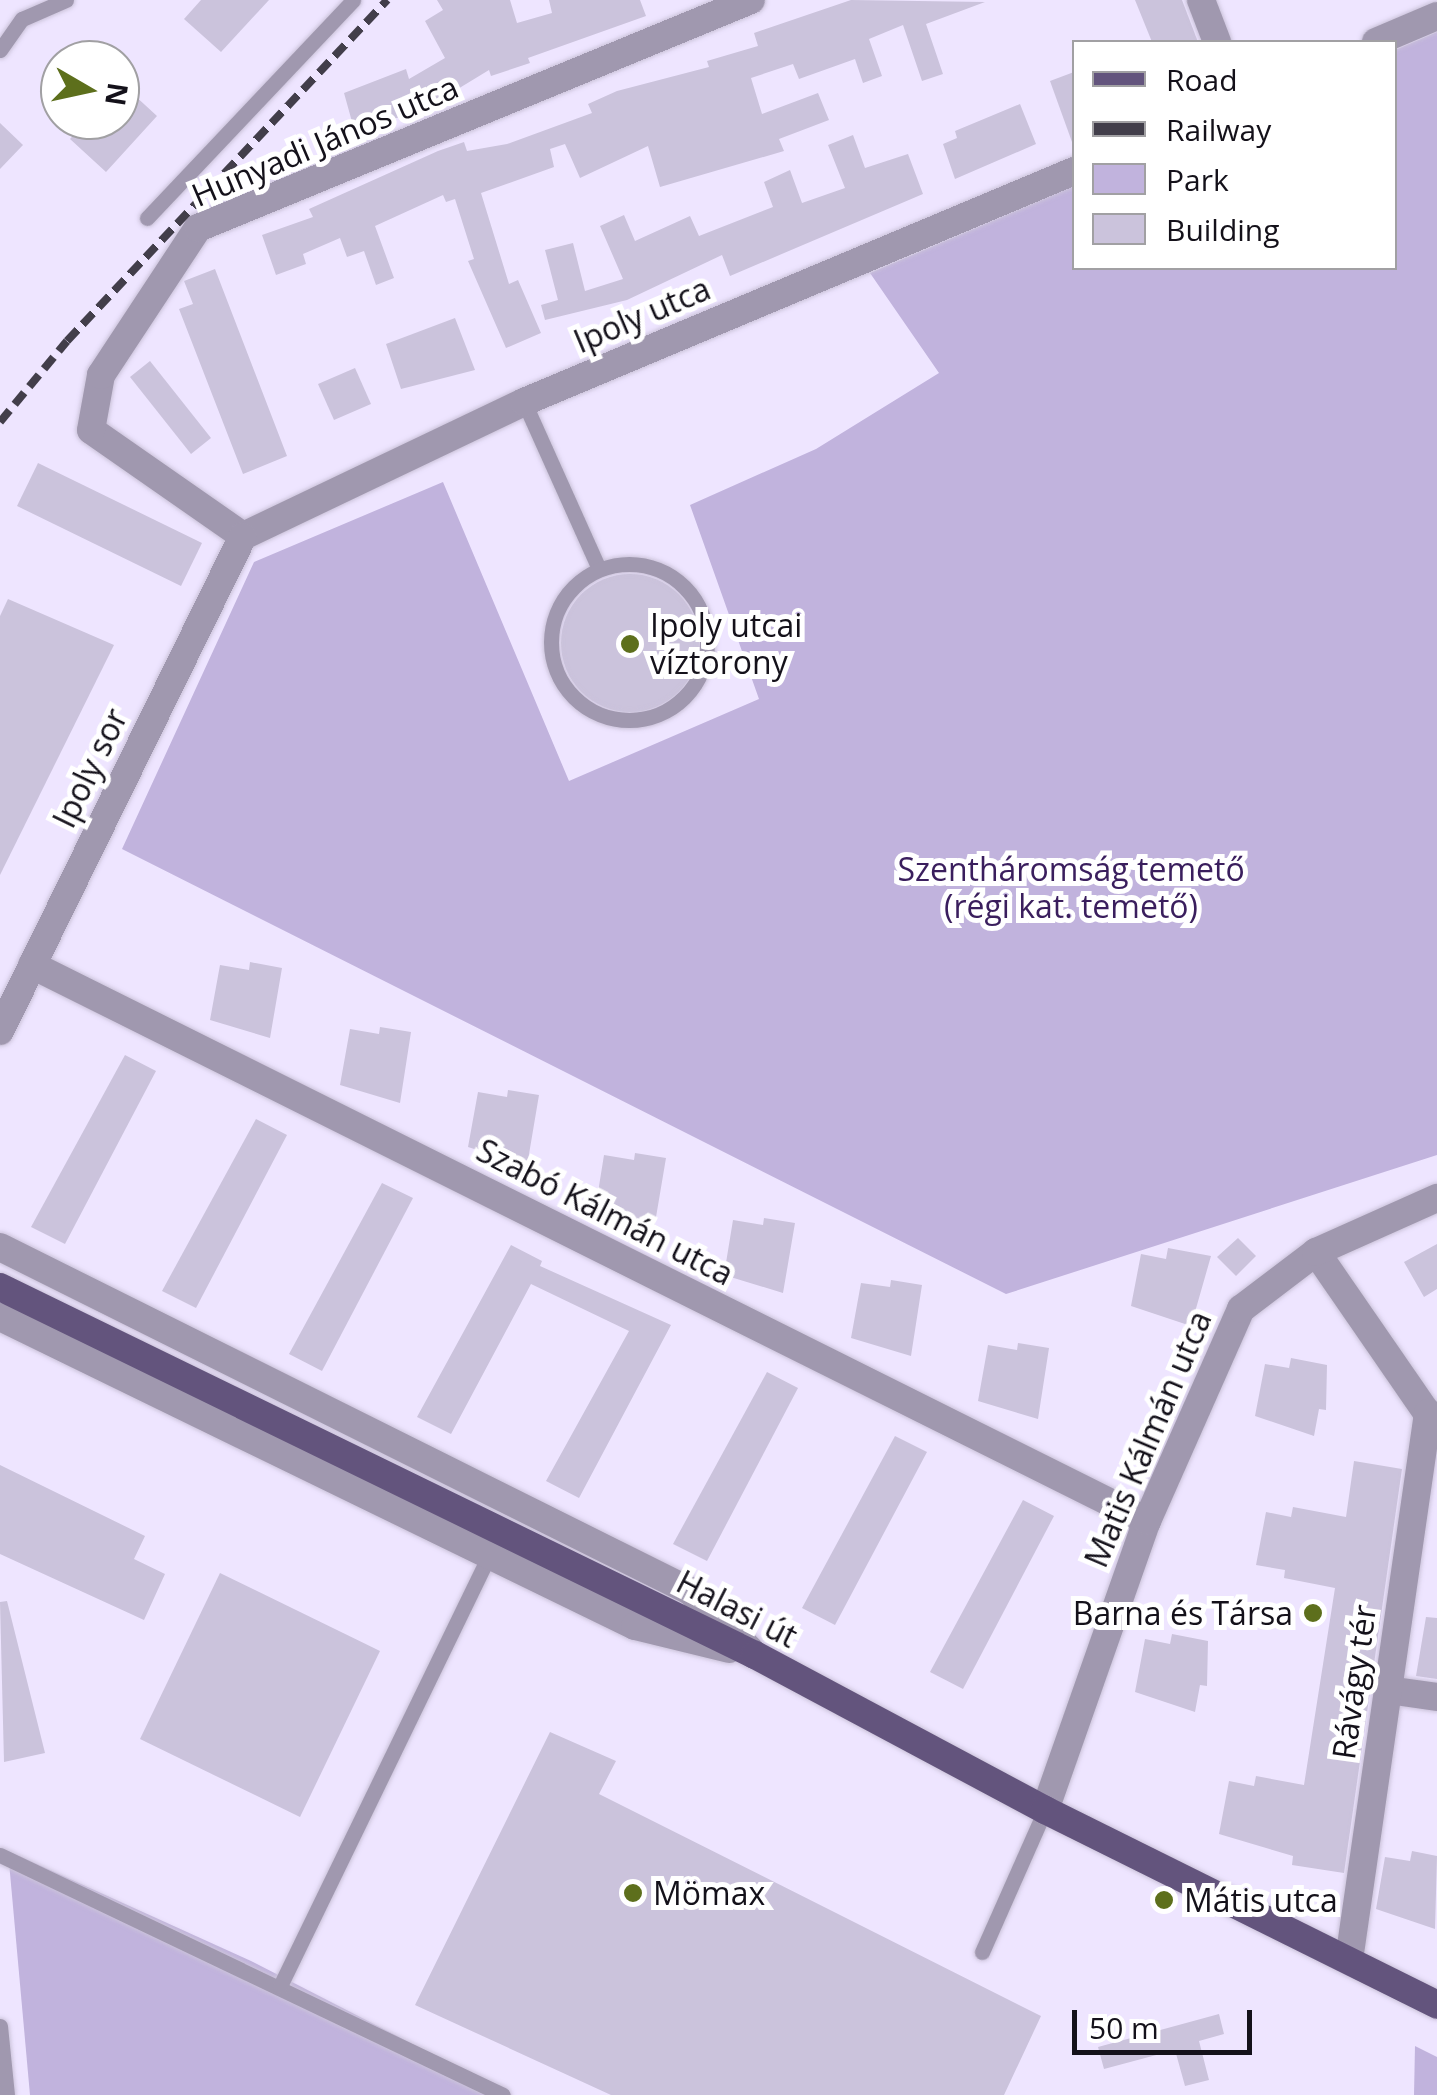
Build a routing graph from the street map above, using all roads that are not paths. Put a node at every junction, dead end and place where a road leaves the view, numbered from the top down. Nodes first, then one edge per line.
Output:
1 (66, 0) edge
2 (353, 0) edge
3 (1201, 0) edge
4 (735, 3) edge
5 (1437, 16) edge
6 (1215, 40) edge
7 (1381, 40) edge
8 (0, 50) edge
9 (1072, 172) edge
10 (147, 218) dead end
11 (524, 402) junction
12 (242, 536) junction
13 (599, 569) junction
14 (32, 965) junction
15 (0, 1031) edge
16 (1437, 1198) edge
17 (0, 1247) edge
18 (1316, 1252) junction
19 (0, 1287) edge
20 (0, 1317) edge
21 (1433, 1420) edge
22 (1146, 1521) junction
23 (490, 1554) junction
24 (755, 1655) junction
25 (1388, 1690) junction
26 (1437, 1697) edge
27 (1045, 1810) junction
28 (0, 1855) edge
29 (982, 1952) dead end
30 (1349, 1960) junction
31 (280, 1986) junction
32 (1437, 2005) edge
33 (0, 2026) edge
34 (6, 2095) edge
35 (503, 2095) edge

1 - 8 lane
2 - 10 lane
3 - 6 street
4 - 12 street, Hunyadi János utca
5 - 7 street
9 - 11 street, Ipoly utca
11 - 12 street, Ipoly utca
11 - 13 lane
12 - 14 street, Ipoly sor
13 - 13 lane
14 - 15 street, Ipoly sor
14 - 22 street, Szabó Kálmán utca
16 - 18 street, Matis Kálmán utca
17 - 24 street
18 - 21 street
18 - 22 street, Matis Kálmán utca
19 - 24 main road, Halasi út
20 - 23 street
21 - 25 street, Rávágy tér
22 - 27 street, Matis Kálmán utca
23 - 24 street
23 - 31 lane
24 - 27 main road, Halasi út
25 - 26 street
25 - 30 street, Rávágy tér
27 - 29 lane
27 - 30 main road, Halasi út
28 - 31 lane
30 - 32 main road, Halasi út
31 - 35 lane
33 - 34 lane

